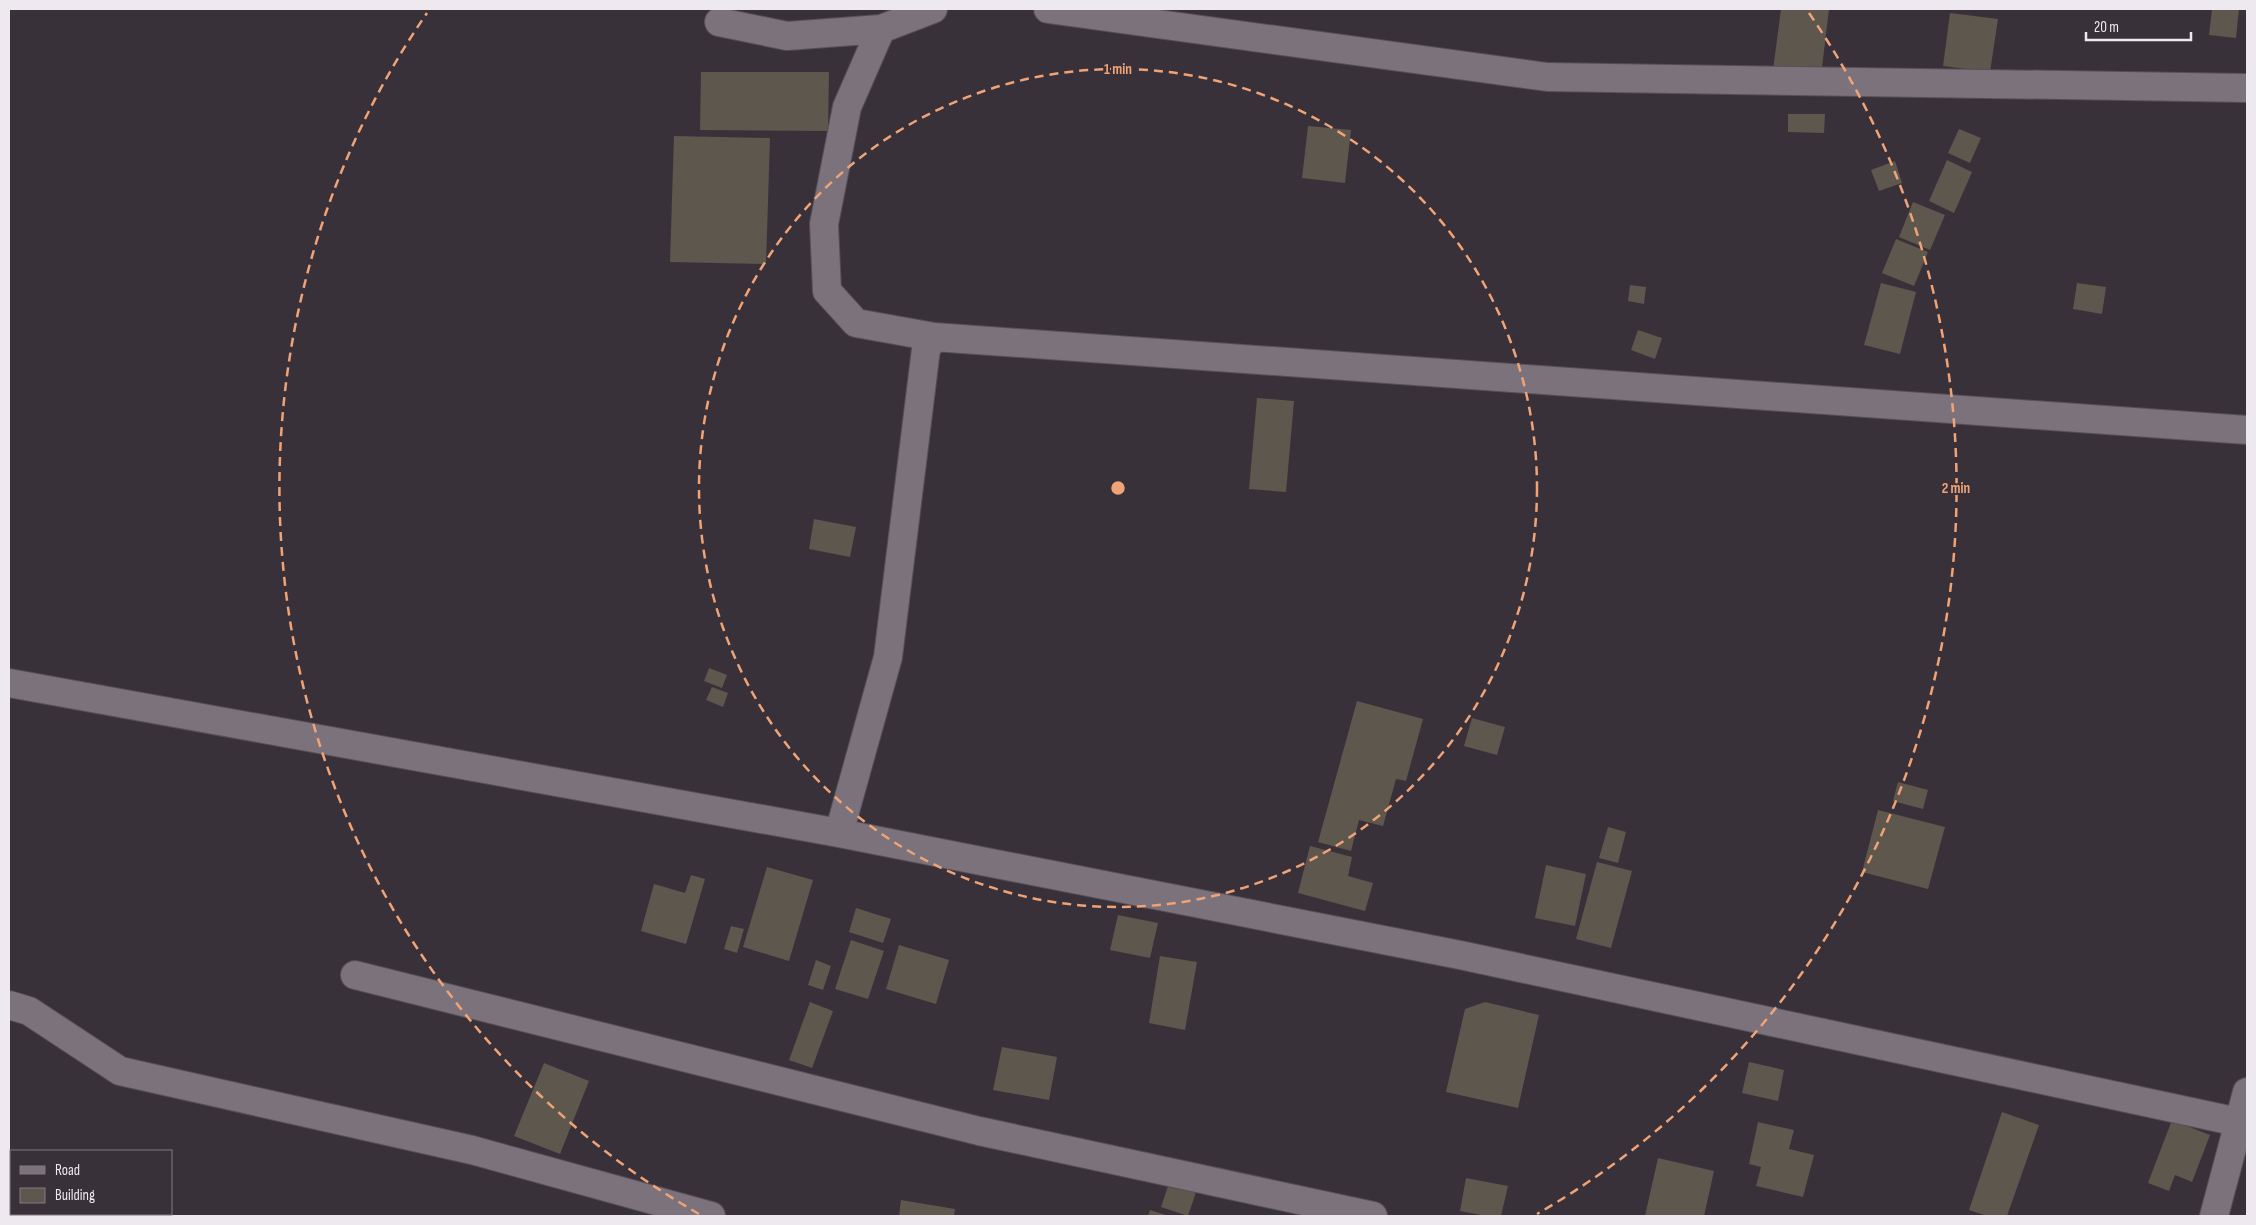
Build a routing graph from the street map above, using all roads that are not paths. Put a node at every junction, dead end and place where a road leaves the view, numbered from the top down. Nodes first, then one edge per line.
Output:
1 (933, 9) edge
2 (1048, 9) edge
3 (719, 22) dead end
4 (881, 29) junction
5 (2247, 88) edge
6 (934, 337) junction
7 (2247, 430) edge
8 (9, 683) edge
9 (839, 833) junction
10 (355, 975) dead end
11 (9, 1005) edge
12 (2247, 1092) edge
13 (2238, 1122) junction
14 (711, 1216) edge
15 (1373, 1216) edge
16 (2214, 1216) edge

1 - 4 street
2 - 5 street
3 - 4 street
4 - 6 street
6 - 7 street
6 - 9 street
8 - 9 street
9 - 13 street
10 - 15 street
11 - 14 street
12 - 13 street
13 - 16 street

